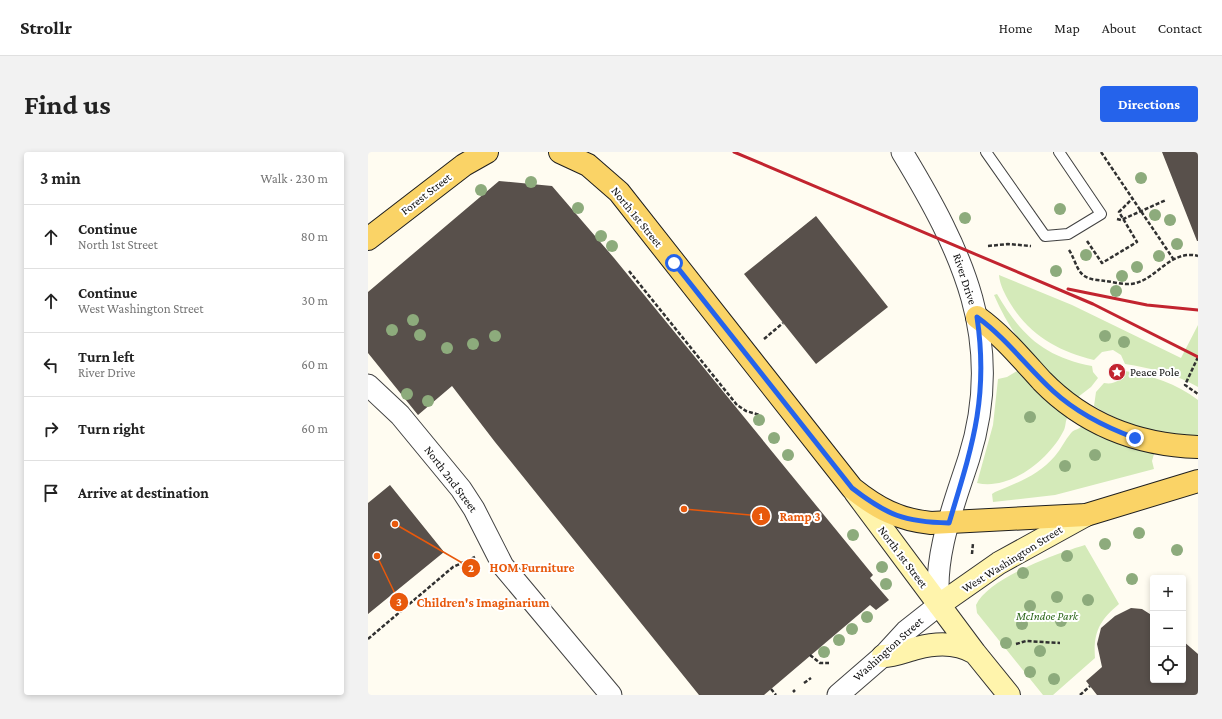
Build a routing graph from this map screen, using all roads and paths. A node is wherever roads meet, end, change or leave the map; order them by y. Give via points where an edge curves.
1 (487, 152) edge
2 (560, 152) edge
3 (986, 152) edge
4 (1059, 152) edge
5 (1101, 152) edge
6 (906, 154) edge
7 (1166, 200) dead end
8 (1140, 212) junction
9 (1121, 220) dead end
10 (368, 239) edge
11 (1065, 246) dead end
12 (1198, 256) edge
13 (1174, 260) junction
14 (629, 271) dead end
15 (977, 317) junction
16 (783, 323) dead end
17 (762, 341) dead end
18 (1198, 357) edge
19 (368, 385) edge
20 (1198, 394) edge
21 (760, 415) dead end
22 (1198, 446) edge
23 (1198, 481) edge
24 (852, 488) junction
25 (1086, 515) junction
26 (949, 523) junction
27 (492, 545) junction
28 (972, 547) dead end
29 (966, 551) dead end
30 (940, 605) junction
31 (368, 639) edge
32 (1060, 643) dead end
33 (1016, 644) dead end
34 (975, 653) junction
35 (810, 655) dead end
36 (883, 656) junction
37 (829, 663) dead end
38 (811, 678) dead end
39 (804, 683) dead end
40 (1090, 686) dead end
41 (771, 689) dead end
42 (611, 695) edge
43 (776, 695) edge
44 (838, 695) edge
45 (1010, 695) edge
46 (1080, 695) edge

1 - 10 main road, Forest Street via 464,165
2 - 24 main road, North 1st Street via 588,165 619,192
3 - 4 lane via 1044,236 1068,234 1101,214
5 - 8 path
6 - 15 street, River Drive via 954,246 968,281
7 - 8 path
8 - 9 path
8 - 13 path
11 - 13 path via 1084,276 1117,283 1139,282
12 - 13 path via 1186,255
14 - 21 path via 737,405
15 - 22 main road via 1001,336 1054,392 1090,418 1140,439 1172,445
15 - 26 street, River Drive via 982,370 980,410
16 - 17 path
18 - 20 path via 1185,385
19 - 27 street, North 2nd Street via 400,415 461,489
23 - 25 main road, West Washington Street
24 - 26 main road, West Washington Street via 873,504 894,515 920,522
24 - 30 main road, North 1st Street
25 - 26 main road, West Washington Street
25 - 30 main road, West Washington Street via 999,563
26 - 30 street, River Drive via 938,573
27 - 31 path via 481,554 453,567
27 - 42 street, North 2nd Street via 510,574
28 - 29 path
30 - 34 main road, North 1st Street
30 - 36 street, Washington Street via 906,630
32 - 33 path via 1026,640
34 - 36 main road via 963,647 938,644
34 - 45 main road, North 1st Street
35 - 37 path via 817,662
36 - 44 street, Washington Street
38 - 39 path
40 - 46 path
41 - 43 path

